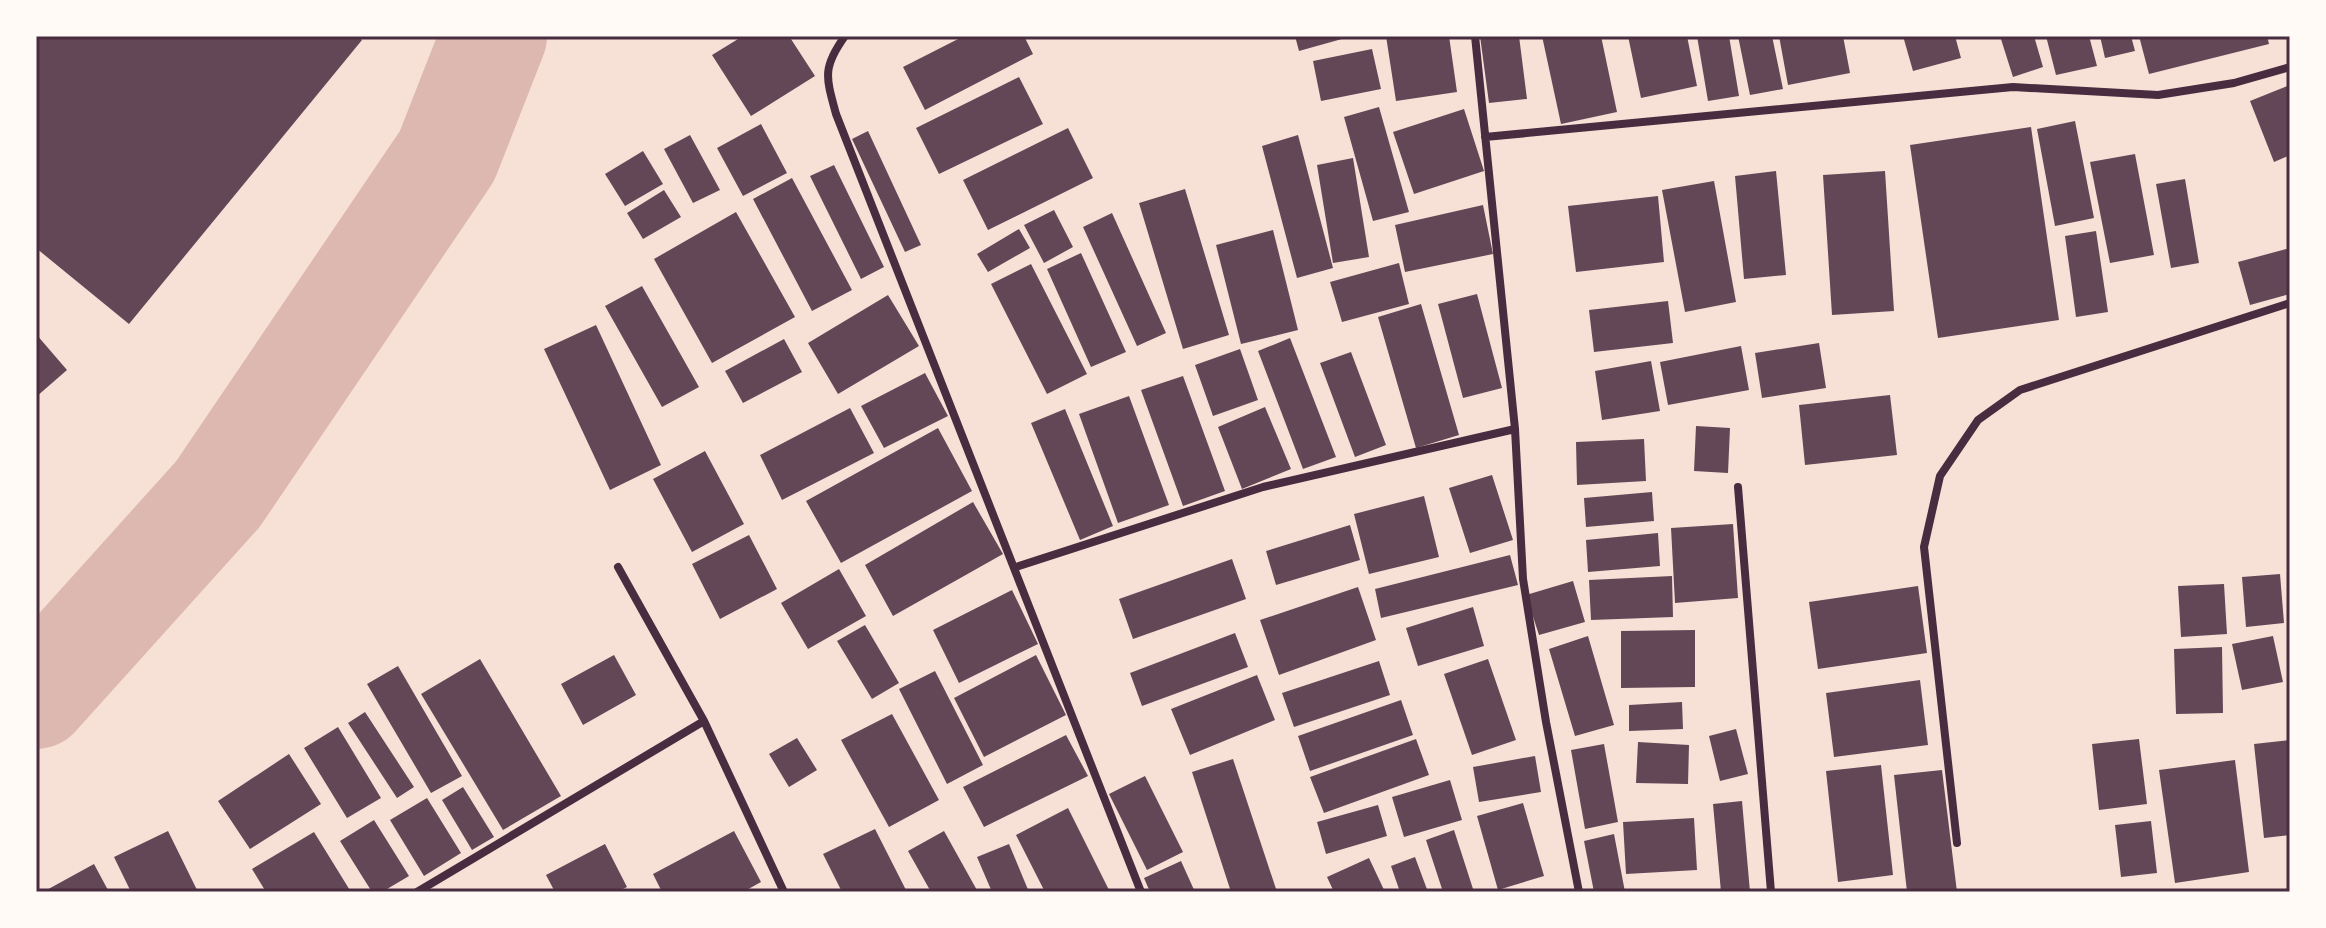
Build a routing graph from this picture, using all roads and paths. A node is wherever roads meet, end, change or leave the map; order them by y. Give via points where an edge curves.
1 (845, 36) edge
2 (1475, 36) edge
3 (2290, 67) edge
4 (1485, 137) junction
5 (2290, 303) edge
6 (1515, 429) junction
7 (1738, 487) dead end
8 (618, 567) dead end
9 (1016, 567) junction
10 (704, 721) junction
11 (1957, 843) dead end
12 (417, 892) edge
13 (784, 892) edge
14 (1141, 892) edge
15 (1579, 892) edge
16 (1771, 892) edge

1 - 9 street via 827,67 836,114
2 - 4 street
3 - 4 street via 2234,83 2158,95 2013,87
4 - 6 street
5 - 11 street via 2020,390 1978,420 1940,476 1924,547
6 - 9 street via 1263,487
6 - 15 street via 1523,579
7 - 16 street
8 - 10 street
9 - 14 street
10 - 12 street
10 - 13 street

